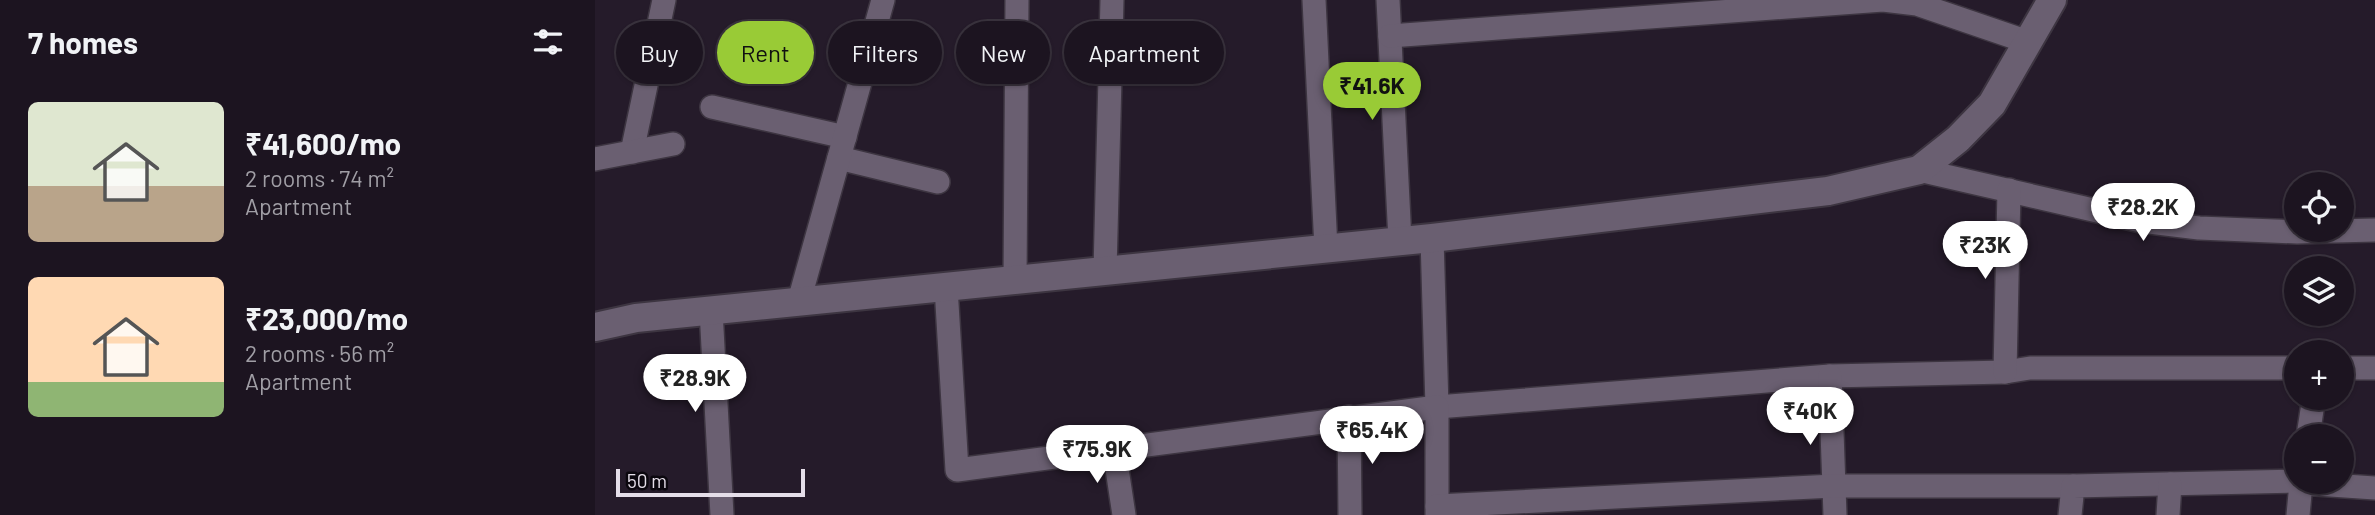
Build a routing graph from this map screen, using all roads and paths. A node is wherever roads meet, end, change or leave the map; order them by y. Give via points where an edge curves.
1 (664, 0) edge
2 (883, 0) edge
3 (1017, 0) edge
4 (1112, 0) edge
5 (1314, 0) edge
6 (1388, 0) edge
7 (2052, 0) edge
8 (1389, 36) junction
9 (2028, 42) junction
10 (712, 107) dead end
11 (673, 145) dead end
12 (842, 148) junction
13 (632, 152) junction
14 (595, 159) edge
15 (1919, 170) junction
16 (939, 182) dead end
17 (2009, 190) junction
18 (2375, 230) edge
19 (1432, 238) junction
20 (1400, 241) junction
21 (1326, 249) junction
22 (1105, 271) junction
23 (1015, 280) junction
24 (946, 287) junction
25 (799, 302) junction
26 (711, 310) junction
27 (595, 327) edge
28 (2284, 368) edge
29 (2354, 368) edge
30 (2375, 368) edge
31 (2005, 372) junction
32 (1830, 376) junction
33 (1437, 407) junction
34 (1349, 416) junction
35 (1114, 449) junction
36 (2284, 482) edge
37 (2170, 484) junction
38 (1833, 486) junction
39 (2073, 486) junction
40 (2354, 486) edge
41 (2375, 488) edge
42 (2300, 494) edge
43 (1437, 511) edge
44 (722, 515) edge
45 (1123, 515) edge
46 (1350, 515) edge
47 (1835, 515) edge
48 (2070, 515) edge
49 (2168, 515) edge
50 (2298, 515) edge

1 - 13 street
2 - 12 street
3 - 23 street
4 - 22 street
5 - 21 street
6 - 8 street
7 - 9 street
8 - 9 street via 1883,1 1917,4
8 - 20 street
9 - 15 street via 1992,104
10 - 12 street
11 - 13 street
12 - 16 street
12 - 25 street
13 - 14 street
15 - 17 street
15 - 19 street via 1828,191
17 - 18 street via 2141,221 2199,228
17 - 31 street
19 - 20 street
19 - 33 street
20 - 21 street
21 - 22 street
22 - 23 street
23 - 24 street
24 - 25 street
24 - 35 street via 957,470
25 - 26 street
26 - 27 street
26 - 44 street
28 - 31 street via 2030,368
29 - 30 street
31 - 32 street
32 - 33 street
32 - 38 street
33 - 34 street
33 - 43 street
34 - 35 street
34 - 46 street
35 - 45 street
36 - 37 street
37 - 39 street
37 - 49 street
38 - 39 street
38 - 43 street
38 - 47 street
39 - 48 street
40 - 41 street
42 - 50 street

